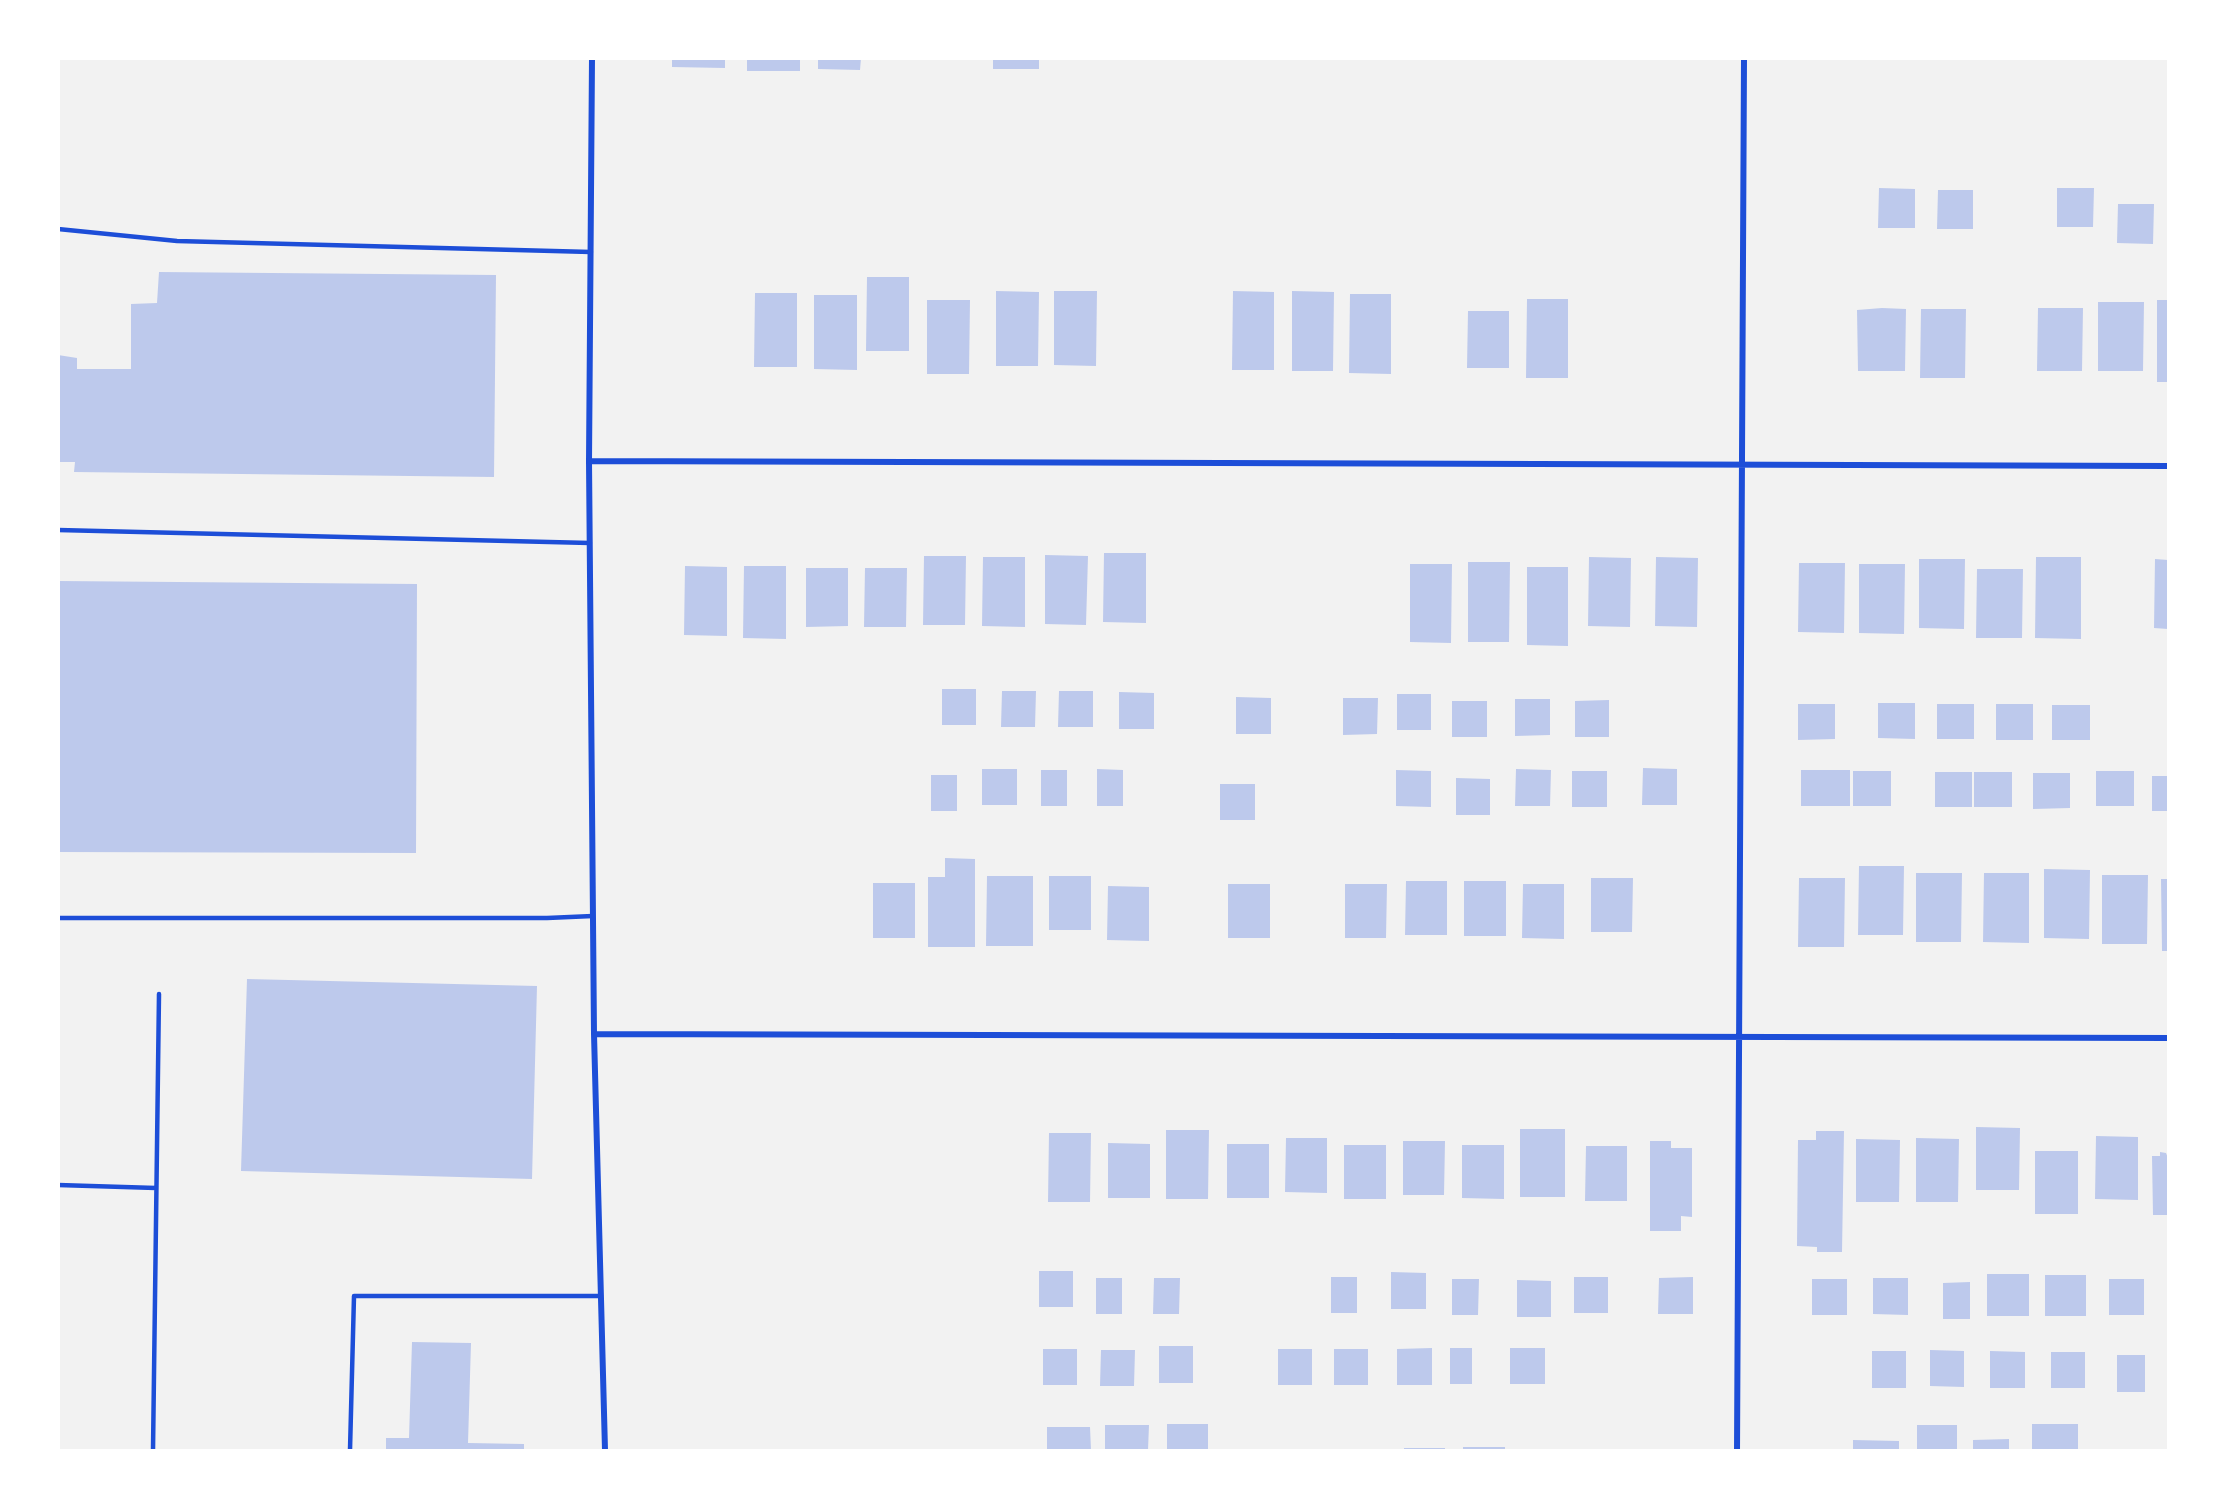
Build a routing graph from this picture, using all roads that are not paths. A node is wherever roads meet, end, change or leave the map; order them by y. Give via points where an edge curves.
1 (592, 58) edge
2 (1744, 58) edge
3 (58, 229) edge
4 (591, 252) junction
5 (589, 461) junction
6 (1741, 465) junction
7 (2169, 466) edge
8 (58, 530) edge
9 (590, 543) junction
10 (593, 916) junction
11 (58, 918) edge
12 (159, 994) dead end
13 (594, 1034) junction
14 (1738, 1036) junction
15 (2169, 1038) edge
16 (58, 1185) edge
17 (156, 1188) junction
18 (601, 1296) junction
19 (153, 1450) edge
20 (350, 1450) edge
21 (605, 1450) edge
22 (1737, 1450) edge

1 - 4 street
2 - 6 street
3 - 4 lane via 177,241
4 - 5 street
5 - 6 street
5 - 9 street
6 - 7 street
6 - 14 street
8 - 9 lane
9 - 10 street
10 - 11 lane
10 - 13 street
12 - 17 lane
13 - 14 street
13 - 18 street
14 - 15 street
14 - 22 street
16 - 17 lane
17 - 19 lane
18 - 20 lane via 354,1296
18 - 21 street

